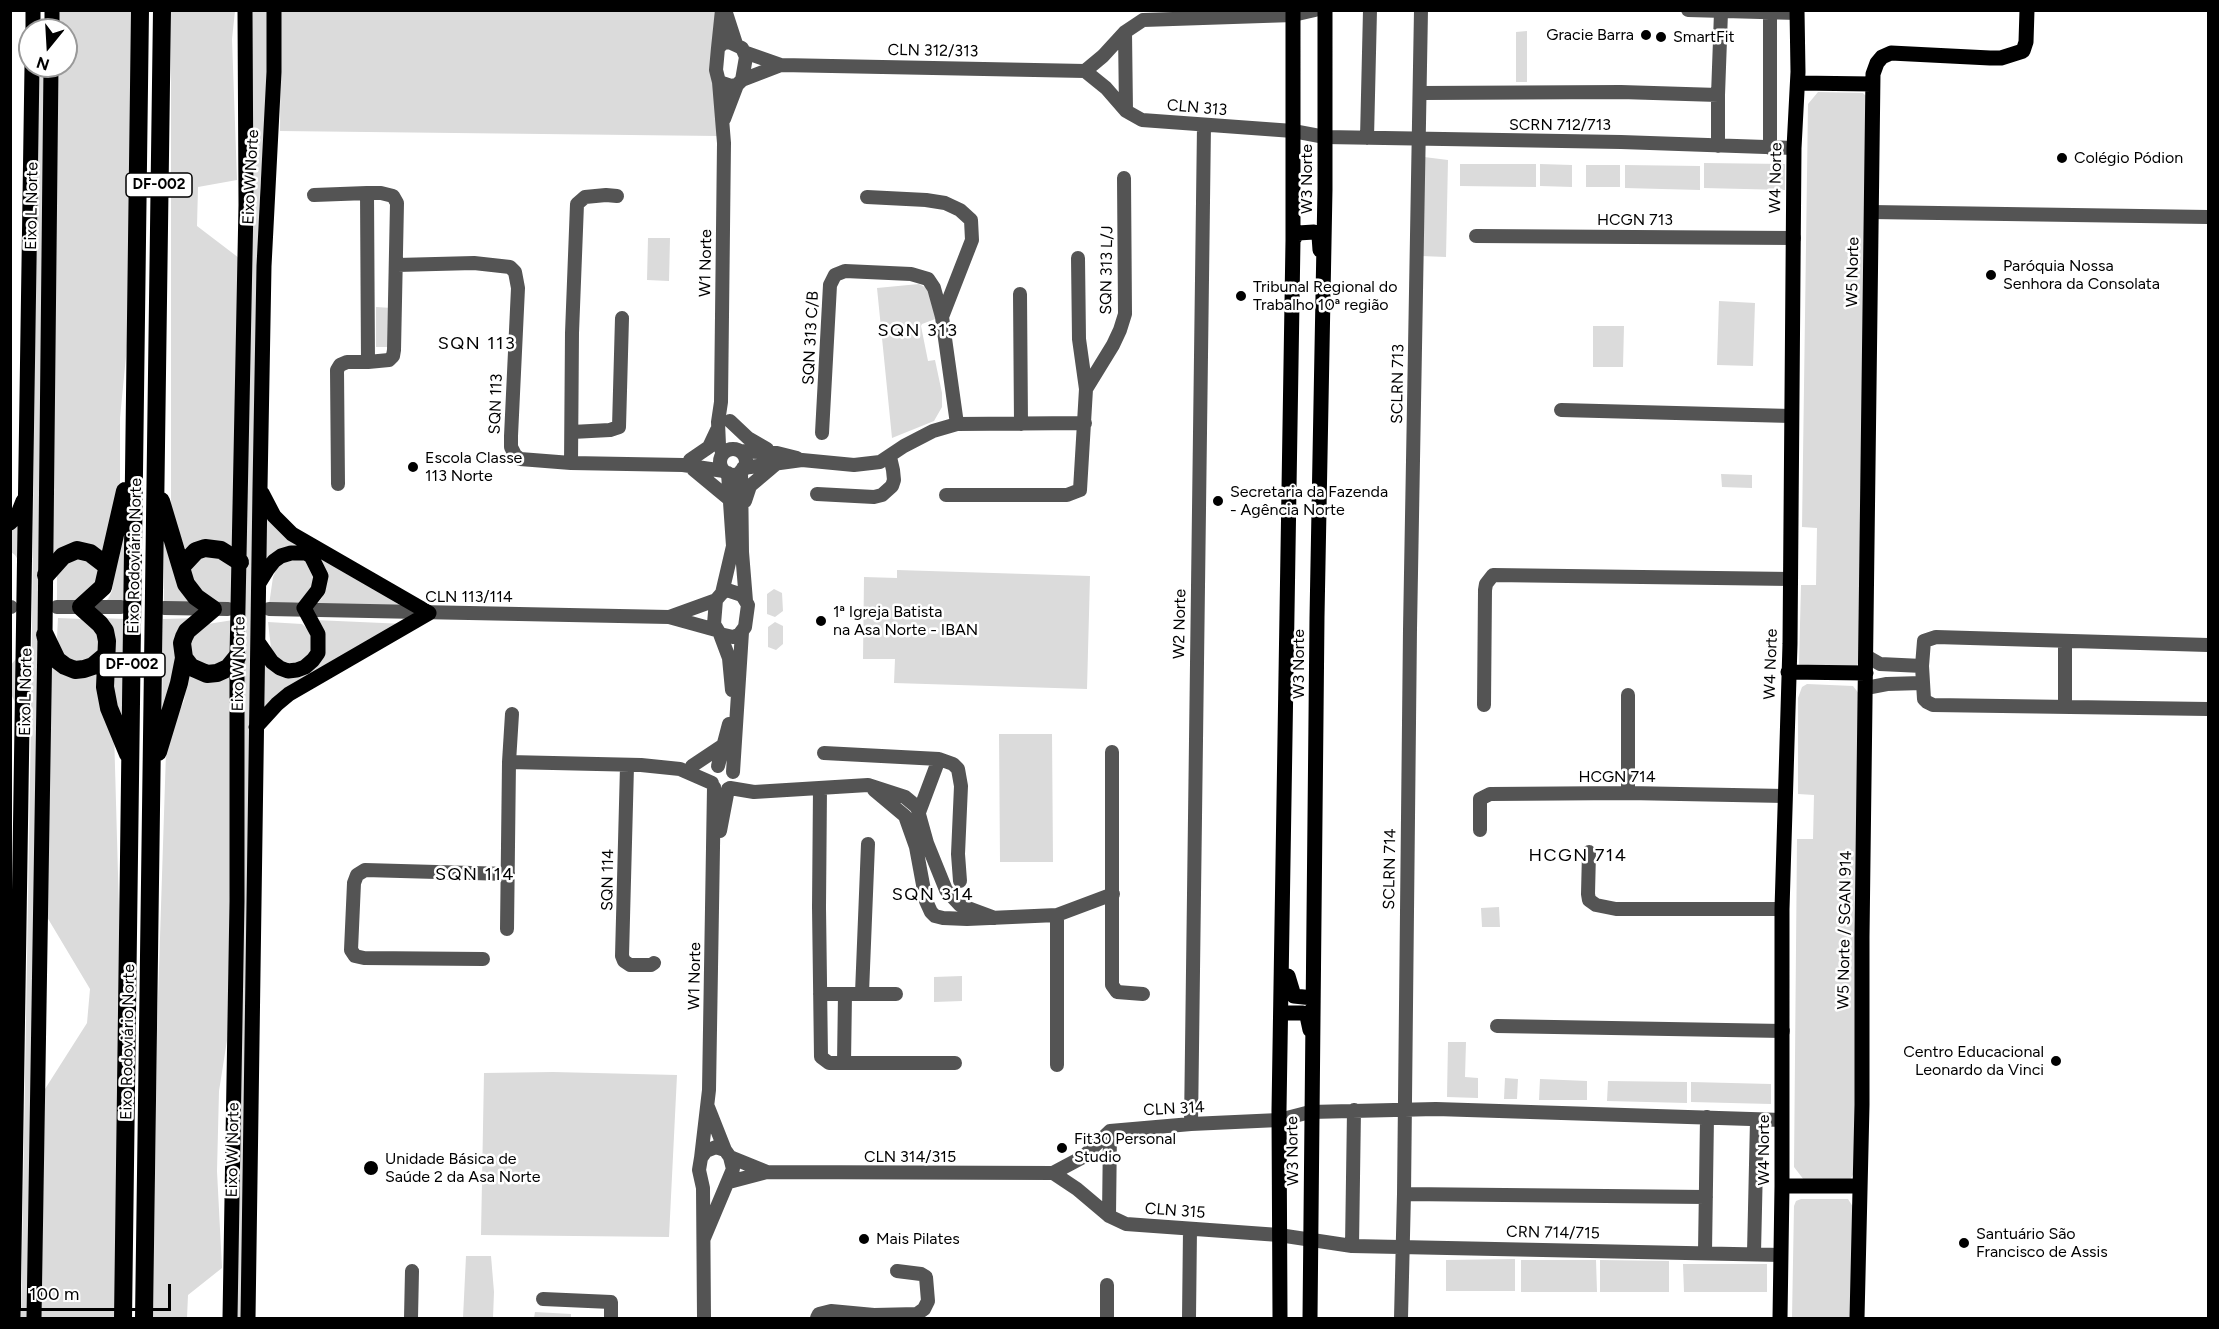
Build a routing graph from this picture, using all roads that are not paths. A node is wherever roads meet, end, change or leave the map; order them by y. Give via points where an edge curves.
1 (140, 10) edge
2 (162, 10) edge
3 (245, 10) edge
4 (274, 10) edge
5 (724, 10) edge
6 (1315, 10) edge
7 (1325, 10) edge
8 (1370, 10) edge
9 (1421, 10) edge
10 (1688, 10) edge
11 (2027, 10) edge
12 (1722, 12) edge
13 (1797, 12) edge
14 (1293, 13) edge
15 (1770, 13) junction
16 (1204, 15) edge
17 (1125, 32) junction
18 (718, 48) junction
19 (740, 48) junction
20 (781, 65) junction
21 (1085, 71) junction
22 (32, 78) edge
23 (51, 78) edge
24 (719, 82) junction
25 (1798, 82) junction
26 (740, 83) junction
27 (1872, 84) junction
28 (1421, 93) junction
29 (1718, 95) junction
30 (1126, 111) junction
31 (722, 124) junction
32 (1204, 125) junction
33 (1293, 131) junction
34 (1325, 137) junction
35 (1367, 138) junction
36 (1419, 140) junction
37 (1718, 146) junction
38 (1770, 148) junction
39 (1794, 148) junction
40 (1124, 178) dead end
41 (368, 193) junction
42 (314, 195) dead end
43 (617, 196) dead end
44 (867, 197) dead end
45 (1871, 212) junction
46 (2208, 217) edge
47 (1476, 236) dead end
48 (1794, 238) junction
49 (1293, 240) junction
50 (1078, 258) dead end
51 (397, 265) junction
52 (1323, 280) junction
53 (1020, 294) dead end
54 (942, 317) junction
55 (622, 318) dead end
56 (368, 362) junction
57 (1086, 389) junction
58 (1561, 410) dead end
59 (1791, 416) junction
60 (724, 421) junction
61 (1085, 423) junction
62 (957, 424) junction
63 (1021, 424) junction
64 (572, 432) junction
65 (822, 433) dead end
66 (134, 439) junction
67 (738, 450) junction
68 (722, 455) junction
69 (890, 457) junction
70 (777, 458) junction
71 (571, 463) junction
72 (687, 464) junction
73 (734, 471) junction
74 (155, 480) junction
75 (338, 484) dead end
76 (260, 488) junction
77 (26, 493) junction
78 (817, 494) dead end
79 (946, 495) dead end
80 (728, 498) junction
81 (742, 515) junction
82 (10, 523) edge
83 (10, 558) edge
84 (240, 562) junction
85 (106, 566) junction
86 (182, 566) junction
87 (46, 575) junction
88 (24, 578) junction
89 (1791, 579) junction
90 (259, 584) junction
91 (719, 596) junction
92 (746, 601) junction
93 (57, 607) dead end
94 (81, 607) junction
95 (121, 607) dead end
96 (164, 608) dead end
97 (304, 608) junction
98 (221, 609) junction
99 (269, 609) dead end
100 (429, 613) junction
101 (669, 617) junction
102 (1410, 629) joint
103 (718, 632) junction
104 (742, 632) junction
105 (45, 635) junction
106 (23, 642) junction
107 (258, 642) junction
108 (2066, 642) junction
109 (2208, 645) edge
110 (105, 656) junction
111 (1866, 656) junction
112 (237, 657) junction
113 (184, 658) junction
114 (10, 659) edge
115 (1886, 665) junction
116 (1922, 666) junction
117 (1788, 672) junction
118 (1866, 681) junction
119 (1922, 683) junction
120 (1887, 684) junction
121 (1628, 695) dead end
122 (10, 703) edge
123 (1484, 705) dead end
124 (2065, 707) junction
125 (2208, 710) edge
126 (513, 714) dead end
127 (23, 717) junction
128 (256, 727) junction
129 (725, 744) junction
130 (1112, 752) dead end
131 (824, 753) dead end
132 (939, 759) junction
133 (131, 760) junction
134 (509, 762) junction
135 (627, 766) junction
136 (686, 767) junction
137 (152, 771) junction
138 (723, 779) junction
139 (868, 785) junction
140 (927, 787) junction
141 (820, 788) junction
142 (768, 791) junction
143 (1628, 794) junction
144 (1785, 796) junction
145 (912, 801) junction
146 (901, 811) junction
147 (920, 813) junction
148 (908, 824) junction
149 (721, 826) junction
150 (1480, 830) dead end
151 (868, 844) dead end
152 (922, 845) junction
153 (715, 847) junction
154 (1589, 852) dead end
155 (508, 874) junction
156 (960, 881) dead end
157 (1113, 894) junction
158 (960, 905) junction
159 (1782, 909) junction
160 (1057, 915) junction
161 (995, 918) junction
162 (953, 919) junction
163 (507, 929) dead end
164 (1283, 946) junction
165 (483, 959) dead end
166 (654, 963) dead end
167 (862, 993) junction
168 (820, 994) junction
169 (845, 994) junction
170 (896, 994) dead end
171 (1143, 994) dead end
172 (1313, 998) junction
173 (1282, 1013) junction
174 (1497, 1026) dead end
175 (1783, 1031) junction
176 (1313, 1039) junction
177 (844, 1063) junction
178 (955, 1064) dead end
179 (1057, 1065) dead end
180 (708, 1106) junction
181 (1354, 1110) junction
182 (1404, 1110) junction
183 (1310, 1112) junction
184 (1707, 1117) junction
185 (1279, 1120) junction
186 (1757, 1120) junction
187 (1782, 1120) junction
188 (1191, 1124) junction
189 (1110, 1131) junction
190 (728, 1153) junction
191 (13, 1154) edge
192 (701, 1158) junction
193 (766, 1172) junction
194 (1053, 1173) junction
195 (726, 1186) junction
196 (1782, 1186) junction
197 (1859, 1186) junction
198 (703, 1188) junction
199 (1404, 1194) junction
200 (1706, 1197) junction
201 (1109, 1216) junction
202 (1190, 1229) junction
203 (1279, 1235) junction
204 (704, 1238) junction
205 (1310, 1241) junction
206 (1352, 1246) junction
207 (1401, 1248) junction
208 (1705, 1252) junction
209 (1754, 1254) junction
210 (1781, 1255) junction
211 (412, 1271) dead end
212 (897, 1271) dead end
213 (1107, 1285) dead end
214 (543, 1299) dead end
215 (874, 1317) edge
216 (13, 1318) edge
217 (34, 1318) edge
218 (123, 1318) edge
219 (144, 1318) edge
220 (230, 1318) edge
221 (248, 1318) edge
222 (411, 1318) edge
223 (611, 1318) edge
224 (704, 1318) edge
225 (817, 1318) edge
226 (1107, 1318) edge
227 (1189, 1318) edge
228 (1282, 1318) edge
229 (1310, 1318) edge
230 (1401, 1318) edge
231 (1780, 1318) edge
232 (1857, 1318) edge

1 - 66 highway, Eixo Rodoviário Norte / DF-002
2 - 74 highway, Eixo Rodoviário Norte / DF-002
3 - 84 main road, Eixo W Norte
4 - 76 main road, Eixo W Norte
5 - 18 street
5 - 19 street
6 - 14 street
7 - 34 main road, W3 Norte
8 - 35 street
9 - 28 street, SCLRN 713
10 - 12 street
11 - 27 main road, W5 Norte via 2023,51 2001,58 1891,53 1877,63
12 - 15 street
12 - 29 street
13 - 15 street
13 - 25 main road, W4 Norte
14 - 16 street
14 - 33 main road, W3 Norte
15 - 38 street
16 - 17 street via 1143,21
17 - 21 street
17 - 30 street
18 - 19 street via 723,43
18 - 24 street
19 - 20 street, CLN 312/313
19 - 26 street via 745,66
20 - 21 street, CLN 312/313
20 - 26 street, CLN 312/313
21 - 30 street, CLN 313
22 - 77 main road, Eixo L Norte
23 - 87 main road, Eixo L Norte
24 - 26 street
24 - 31 street, W1 Norte
25 - 27 main road
25 - 39 main road, W4 Norte
26 - 31 street, W1 Norte
27 - 45 main road, W5 Norte
28 - 29 street
28 - 36 street, SCLRN 713
29 - 37 street
30 - 32 street, CLN 313 via 1142,120
31 - 60 street, W1 Norte
32 - 33 street, CLN 313
32 - 188 street, W2 Norte
33 - 34 street, CLN 313
33 - 49 main road, W3 Norte
34 - 35 street, SCRN 712/713
34 - 52 main road, W3 Norte
35 - 36 street, SCRN 712/713
36 - 37 street, SCRN 712/713
36 - 102 street, SCLRN 713
37 - 38 street, SCRN 712/713
38 - 39 street, SCRN 712/713
39 - 48 main road, W4 Norte
40 - 57 street, SQN 313 L/J via 1125,314 1113,345
41 - 42 street
41 - 51 street via 388,194 398,203
41 - 56 street
43 - 64 street via 585,197 577,204
44 - 54 street via 945,203 970,220 972,240
45 - 46 street
45 - 111 main road, W5 Norte
47 - 48 street, HCGN 713
48 - 59 main road, W4 Norte
49 - 52 main road via 1298,233 1305,232 1314,232 1319,237
49 - 164 main road, W3 Norte
50 - 57 street via 1079,339
51 - 56 street via 393,356
51 - 71 street, SQN 113 via 474,263 513,269 518,288 511,447 520,459
52 - 172 main road, W3 Norte
53 - 63 street
54 - 62 street
54 - 65 street, SQN 313 C/B via 934,288 921,275 876,271 845,271 835,275 830,285
55 - 64 street via 619,427
56 - 75 street via 347,362 337,370
57 - 61 street
58 - 59 street
59 - 89 main road, W4 Norte
60 - 67 street, W1 Norte via 738,443
60 - 68 street, W1 Norte via 719,445
60 - 70 street
60 - 72 street via 709,447
61 - 63 street
61 - 79 street via 1080,490
62 - 63 street
62 - 69 street via 933,431
64 - 71 street
66 - 85 highway via 123,506
66 - 133 highway, Eixo Rodoviário Norte / DF-002
67 - 68 street via 727,450
67 - 70 street
67 - 73 street via 745,461
68 - 72 street, SQN 113
68 - 73 street via 720,464
69 - 70 street via 854,465
69 - 78 street via 894,480 882,495
70 - 73 street
70 - 81 street via 750,486
71 - 72 street, SQN 113
72 - 73 street, SQN 113
72 - 80 street
73 - 80 street
73 - 81 street
74 - 86 highway
74 - 137 highway, Eixo Rodoviário Norte / DF-002
76 - 90 main road, Eixo W Norte
76 - 100 main road via 274,516 292,534
77 - 82 main road
77 - 88 main road, Eixo L Norte
80 - 91 street via 733,546
81 - 92 street
83 - 88 main road
84 - 86 highway via 221,550 205,548 196,551
84 - 112 main road, Eixo W Norte
85 - 87 highway via 90,553 77,550 63,556
85 - 94 highway via 103,587
86 - 98 highway via 191,591
87 - 105 main road, Eixo L Norte
88 - 106 main road, Eixo L Norte
89 - 117 main road, W4 Norte
89 - 123 street via 1493,575 1485,591
90 - 97 main road via 281,556 306,553 317,564 321,576 318,590
90 - 107 main road, Eixo W Norte
91 - 92 street via 727,590 734,591
91 - 101 street, CLN 113/114
91 - 103 street via 714,614
92 - 104 street via 747,620
93 - 94 street
94 - 95 street
94 - 110 highway via 105,631
96 - 98 street
97 - 99 street, CLN 113/114
97 - 100 street, CLN 113/114
97 - 107 main road via 315,626 319,643 318,653 305,667 288,671 280,668
98 - 113 highway via 187,631 182,644
100 - 101 street, CLN 113/114
100 - 128 main road via 289,694
101 - 103 street, CLN 113/114
102 - 182 street, SCLRN 714
103 - 104 street via 733,637
103 - 129 street, W1 Norte via 729,658 732,686 733,703
104 - 138 street, W1 Norte
105 - 110 highway via 57,660 75,670 93,666
105 - 217 main road, Eixo L Norte
106 - 114 main road
106 - 127 main road, Eixo L Norte
107 - 128 main road, Eixo W Norte
108 - 109 street
108 - 116 street via 1931,638 1924,641
108 - 124 street
110 - 133 highway via 109,708
111 - 115 street
111 - 118 main road, W5 Norte
112 - 113 highway via 228,668 207,674 191,667
112 - 220 main road, Eixo W Norte
113 - 137 highway
115 - 116 street
115 - 120 street
116 - 119 street
117 - 118 main road
117 - 144 main road, W4 Norte
118 - 120 street
118 - 197 main road, W5 Norte / SGAN 914
119 - 120 street
119 - 124 street via 1924,699 1933,705
121 - 143 street
122 - 127 main road
124 - 125 street
126 - 134 street
127 - 191 main road, Eixo L Norte
128 - 221 main road, Eixo W Norte
129 - 136 street
129 - 138 street, W1 Norte
130 - 157 street
131 - 132 street
132 - 140 street
132 - 156 street via 953,764 960,776
133 - 218 highway, Eixo Rodoviário Norte / DF-002
134 - 135 street
134 - 155 street
135 - 136 street
135 - 166 street, SQN 114 via 622,956 630,965
136 - 138 street
137 - 219 highway, Eixo Rodoviário Norte / DF-002
138 - 142 street via 744,792
138 - 149 street, W1 Norte
138 - 153 street, W1 Norte
139 - 141 street
139 - 145 street
139 - 146 street
140 - 145 street
140 - 147 street
141 - 142 street
141 - 168 street
142 - 149 street via 735,805
143 - 144 street, HCGN 714
143 - 150 street, HCGN 714 via 1490,794 1480,800
144 - 159 main road, W4 Norte
145 - 146 street
145 - 147 street
146 - 148 street
147 - 148 street
147 - 152 street
148 - 152 street
149 - 153 street, W1 Norte
151 - 167 street
152 - 158 street via 942,883
152 - 162 street via 928,906 935,915
153 - 180 street, W1 Norte
154 - 159 street via 1588,894 1596,905 1616,909
155 - 163 street
155 - 165 street via 365,870 354,883 351,950 355,956
157 - 160 street
157 - 171 street via 1112,986 1117,992
158 - 161 street
158 - 162 street
159 - 175 main road, W4 Norte
160 - 161 street
160 - 179 street
161 - 162 street
164 - 172 main road via 1294,996
164 - 173 main road, W3 Norte
167 - 169 street
167 - 170 street
168 - 169 street
168 - 177 street via 821,1057 829,1063
169 - 177 street
172 - 176 main road, W3 Norte
173 - 176 main road via 1307,1016
173 - 185 main road, W3 Norte
174 - 175 street
175 - 187 main road, W4 Norte
176 - 183 main road, W3 Norte
177 - 178 street
180 - 190 street, W1 Norte
180 - 192 street, W1 Norte
181 - 182 street
181 - 183 street
181 - 206 street
182 - 184 street
182 - 199 street
183 - 185 street, CLN 314
183 - 205 main road, W3 Norte
184 - 186 street
184 - 200 street
185 - 188 street, CLN 314
185 - 203 main road, W3 Norte
186 - 187 street
186 - 209 street
187 - 196 main road, W4 Norte
188 - 189 street, CLN 314
189 - 194 street via 1075,1163
189 - 201 street
190 - 192 street via 711,1147
190 - 193 street, CLN 314/315
190 - 195 street via 733,1170
191 - 216 main road, Eixo L Norte
192 - 198 street
193 - 194 street, CLN 314/315
193 - 195 street, CLN 314/315
194 - 201 street, CLN 315
195 - 198 street via 710,1192
195 - 204 street
196 - 197 main road
196 - 210 main road, W4 Norte
197 - 232 main road, W5 Norte / SGAN 914
198 - 204 street
199 - 200 street
199 - 207 street
200 - 208 street
201 - 202 street, CLN 315 via 1126,1224
202 - 203 street, CLN 315
202 - 227 street
203 - 205 street, CLN 315
203 - 228 main road, W3 Norte
204 - 224 street
205 - 206 street, CRN 714/715
205 - 229 main road, W3 Norte
206 - 207 street, CRN 714/715
207 - 208 street, CRN 714/715
207 - 230 street
208 - 209 street, CRN 714/715
209 - 210 street, CRN 714/715
210 - 231 main road, W4 Norte
211 - 222 street
212 - 215 street via 926,1277 928,1301 924,1310
213 - 226 street
214 - 223 street via 611,1302
215 - 225 street via 831,1311

